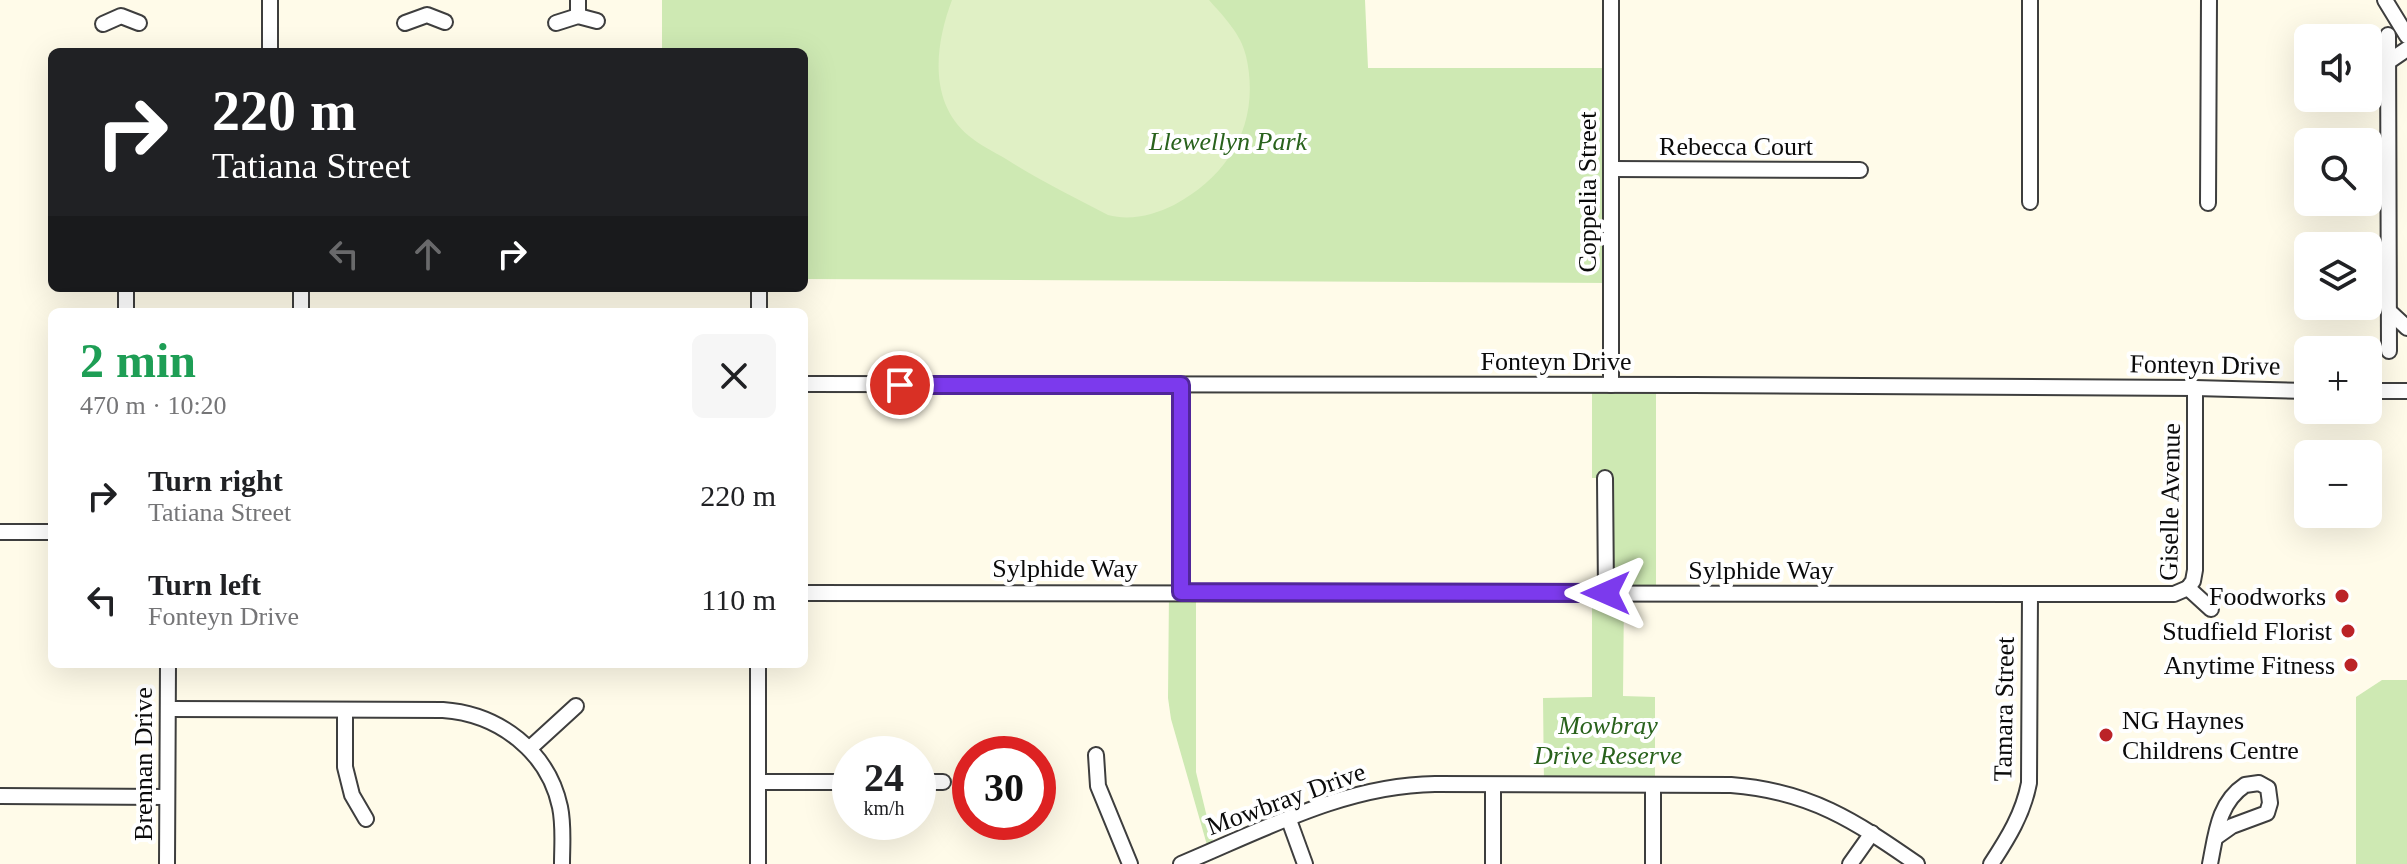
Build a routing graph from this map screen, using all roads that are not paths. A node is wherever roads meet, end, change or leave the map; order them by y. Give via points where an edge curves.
1 (121, 0) edge
2 (270, 0) edge
3 (578, 0) edge
4 (1611, 0) edge
5 (2030, 0) edge
6 (2209, 0) edge
7 (2385, 0) edge
8 (427, 8) edge
9 (121, 16) junction
10 (578, 16) junction
11 (597, 21) dead end
12 (445, 22) dead end
13 (139, 23) dead end
14 (405, 23) dead end
15 (556, 23) dead end
16 (103, 24) dead end
17 (2388, 35) dead end
18 (2407, 36) edge
19 (270, 48) edge
20 (2407, 49) edge
21 (2388, 62) junction
22 (1611, 169) junction
23 (1860, 170) dead end
24 (2030, 202) dead end
25 (2208, 203) dead end
26 (2389, 311) junction
27 (2407, 328) edge
28 (2389, 351) dead end
29 (808, 384) edge
30 (1181, 385) junction
31 (1611, 385) junction
32 (2195, 388) junction
33 (2294, 391) edge
34 (2382, 391) edge
35 (2407, 391) edge
36 (1605, 478) dead end
37 (0, 532) edge
38 (48, 532) edge
39 (2188, 588) junction
40 (1181, 592) junction
41 (808, 593) edge
42 (1606, 593) junction
43 (2030, 594) junction
44 (2211, 609) dead end
45 (168, 668) edge
46 (758, 668) edge
47 (576, 706) dead end
48 (168, 709) junction
49 (345, 710) junction
50 (529, 749) junction
51 (1096, 755) dead end
52 (758, 782) junction
53 (832, 782) edge
54 (936, 782) edge
55 (943, 782) dead end
56 (1493, 785) junction
57 (1653, 785) junction
58 (0, 796) edge
59 (167, 797) junction
60 (366, 819) dead end
61 (1289, 820) junction
62 (1872, 833) junction
63 (2215, 838) dead end
64 (167, 864) edge
65 (562, 864) edge
66 (758, 864) edge
67 (1130, 864) edge
68 (1181, 864) edge
69 (1305, 864) edge
70 (1493, 864) edge
71 (1653, 864) edge
72 (1850, 864) edge
73 (1917, 864) edge
74 (1991, 864) edge
75 (2210, 864) edge

1 - 9 street
2 - 19 street
3 - 10 street
4 - 22 street, Coppelia Street
5 - 24 street
6 - 25 street
7 - 18 street
8 - 12 street
8 - 14 street
9 - 13 street
9 - 16 street
10 - 11 street
10 - 15 street
17 - 21 street
20 - 21 street
21 - 26 street
22 - 23 street, Rebecca Court
22 - 31 street, Coppelia Street
26 - 27 street
26 - 28 street
29 - 30 street, Fonteyn Drive
30 - 31 street, Fonteyn Drive
30 - 40 street
31 - 32 street, Fonteyn Drive
32 - 33 street, Fonteyn Drive
32 - 39 street, Giselle Avenue via 2195,570
34 - 35 street
36 - 42 street
37 - 38 street
39 - 43 street, Sylphide Way via 2174,594
39 - 44 street, Giselle Avenue
40 - 41 street, Sylphide Way
40 - 42 street, Sylphide Way
42 - 43 street, Sylphide Way
43 - 74 street, Tamara Street via 2029,783 2015,826
45 - 48 street, Brennan Drive
46 - 52 street
47 - 50 street
48 - 49 street
48 - 59 street, Brennan Drive
49 - 50 street via 465,712 498,725
49 - 60 street via 345,767
50 - 65 street via 560,805
51 - 67 street via 1098,786
52 - 53 street
52 - 66 street
54 - 55 street
56 - 57 street, Mowbray Drive
56 - 61 street, Mowbray Drive via 1387,787
56 - 70 street
57 - 62 street, Mowbray Drive via 1767,789 1830,809
57 - 71 street
58 - 59 street
59 - 64 street, Brennan Drive
61 - 68 street, Mowbray Drive
61 - 69 street
62 - 72 street
62 - 73 street, Mowbray Drive
63 - 75 street

